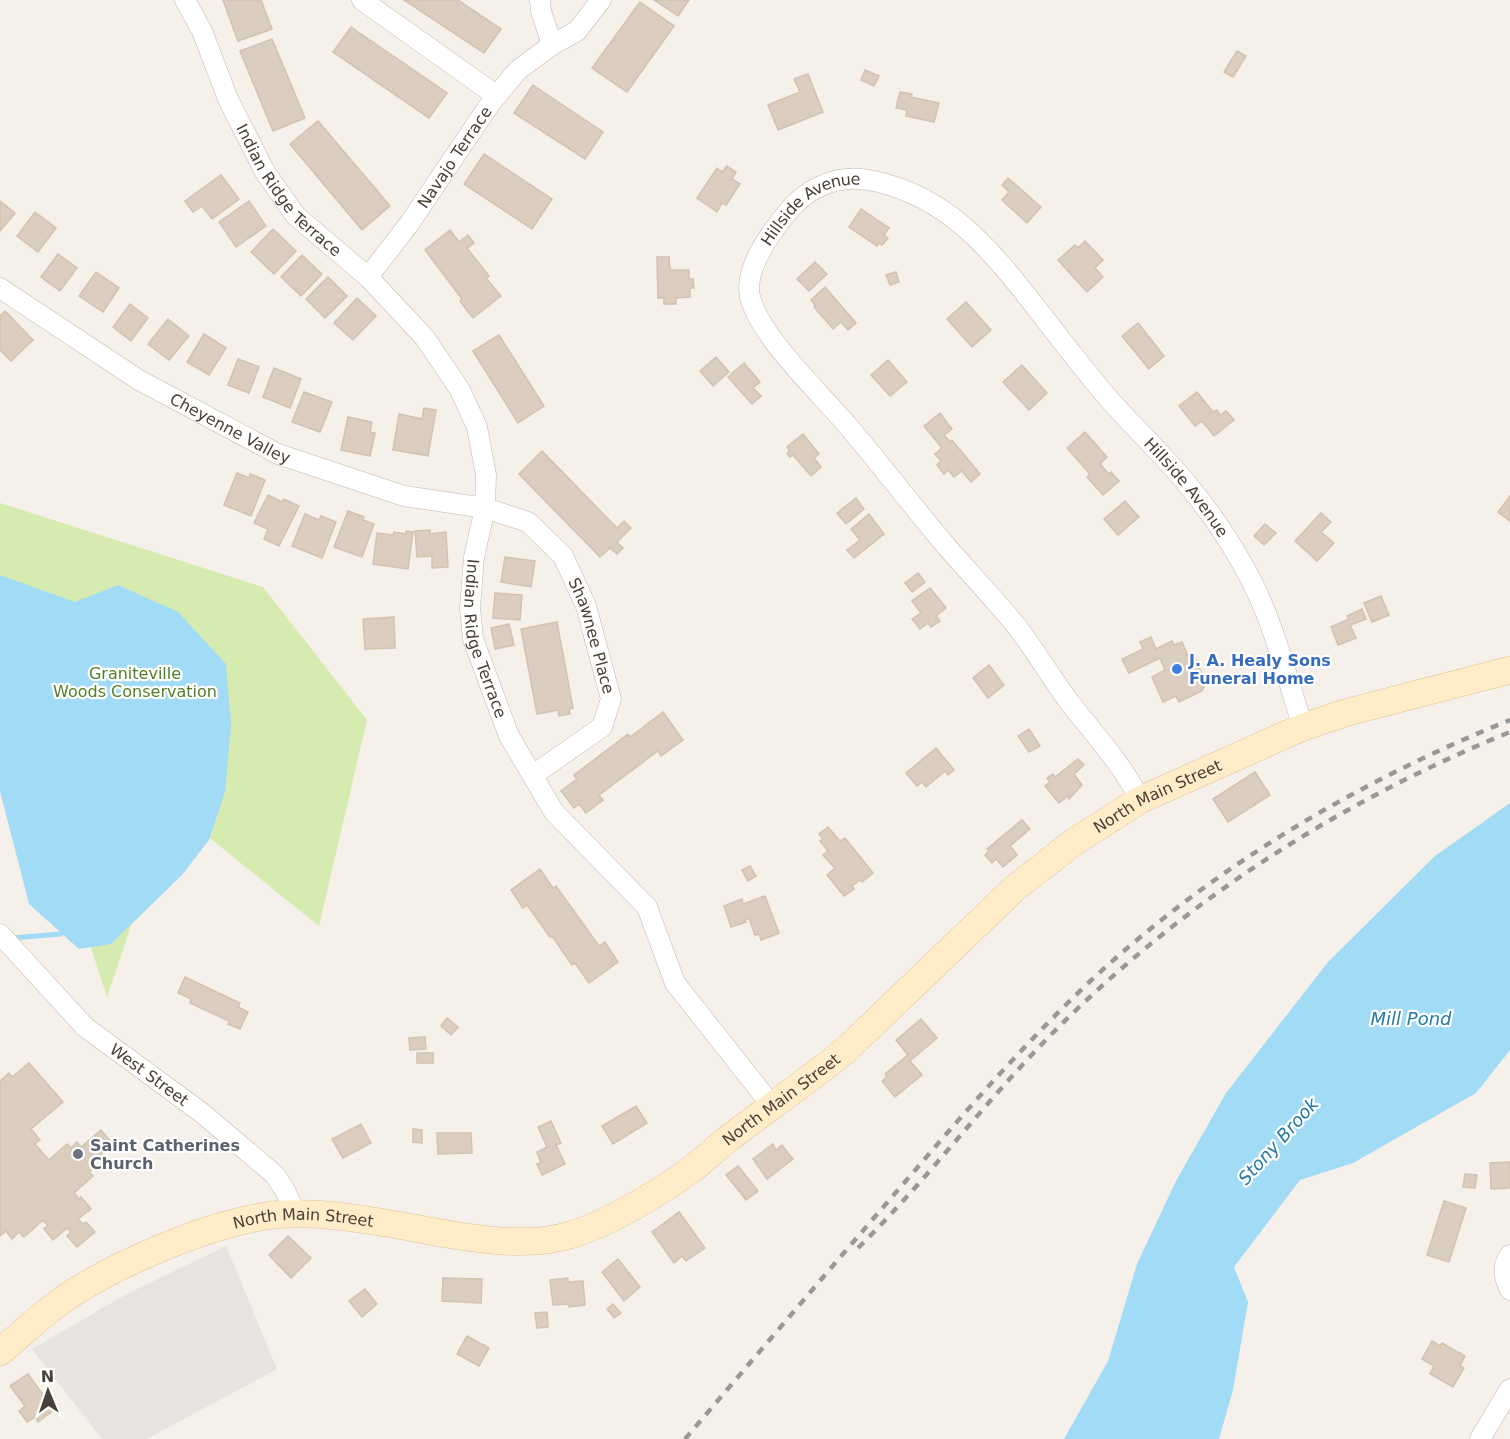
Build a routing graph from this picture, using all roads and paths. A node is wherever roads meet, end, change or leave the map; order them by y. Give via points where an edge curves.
1 (185, 0) edge
2 (362, 0) edge
3 (540, 0) edge
4 (601, 0) edge
5 (552, 45) junction
6 (497, 96) junction
7 (368, 277) junction
8 (0, 288) edge
9 (485, 508) junction
10 (1510, 670) edge
11 (1303, 727) junction
12 (533, 775) junction
13 (1140, 800) junction
14 (0, 934) edge
15 (773, 1107) junction
16 (294, 1214) junction
17 (1510, 1255) edge
18 (1510, 1290) edge
19 (0, 1352) edge
20 (1510, 1389) edge
21 (1480, 1439) edge

1 - 7 street, Indian Ridge Terrace via 265,172 296,216
2 - 6 street
3 - 5 street
4 - 5 street, Navajo Terrace via 577,31
5 - 6 street, Navajo Terrace via 518,70
6 - 7 street, Navajo Terrace
7 - 9 street, Indian Ridge Terrace via 424,338 460,390 477,427 486,475
8 - 9 street, Cheyenne Valley via 139,380 278,454 404,496
9 - 12 street, Indian Ridge Terrace via 474,557 470,608 473,639 509,736
9 - 12 street, Shawnee Place via 528,522 563,556 586,606 611,699 602,727
10 - 11 main road, North Main Street
11 - 13 main road, North Main Street
11 - 13 street, Hillside Avenue via 1264,611 1243,565 1183,479 1112,403 1009,273 974,235 918,194 862,178 820,184 789,209 760,251 749,284 758,316 781,350 1016,625
12 - 15 street, Indian Ridge Terrace via 554,812 647,907 675,983
13 - 15 main road, North Main Street via 1015,888 848,1048
14 - 16 street, West Street via 85,1027 202,1113 275,1175
15 - 16 main road, North Main Street via 691,1170 617,1216 568,1236 524,1242 354,1218
16 - 19 main road, North Main Street via 265,1216 221,1228 116,1269 54,1306
17 - 18 street via 1504,1265
20 - 21 street

